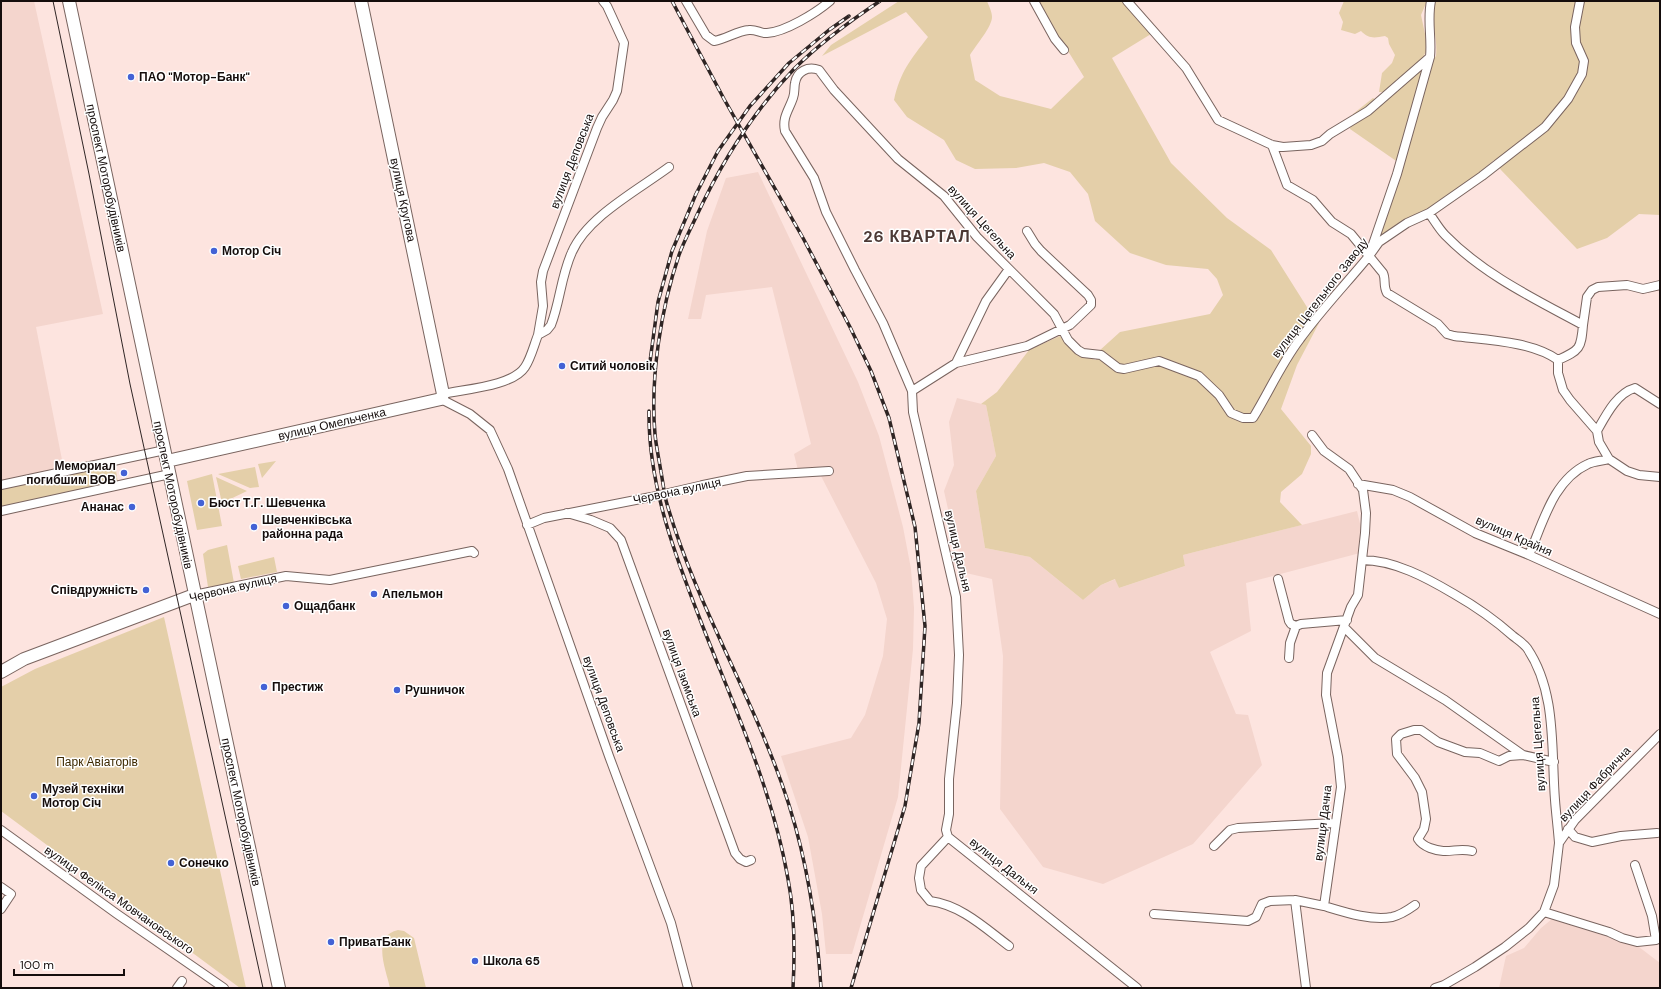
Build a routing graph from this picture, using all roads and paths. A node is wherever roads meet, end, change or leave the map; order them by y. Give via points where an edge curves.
1 (69, 1) edge
2 (361, 1) edge
3 (603, 1) edge
4 (686, 1) edge
5 (830, 1) edge
6 (1034, 1) edge
7 (1127, 1) edge
8 (1431, 1) edge
9 (1580, 1) edge
10 (1064, 50) dead end
11 (1430, 58) junction
12 (808, 68) joint
13 (1272, 145) junction
14 (669, 167) dead end
15 (1429, 213) junction
16 (1027, 232) dead end
17 (1369, 256) junction
18 (1009, 269) junction
19 (1660, 285) edge
20 (1583, 325) junction
21 (1062, 330) junction
22 (538, 335) junction
23 (1102, 355) joint
24 (1558, 360) junction
25 (956, 364) junction
26 (912, 391) junction
27 (442, 396) junction
28 (1660, 404) edge
29 (1597, 431) junction
30 (1312, 435) dead end
31 (166, 456) junction
32 (1609, 459) junction
33 (829, 471) dead end
34 (170, 474) junction
35 (1660, 477) edge
36 (1358, 484) junction
37 (1, 485) edge
38 (1, 510) edge
39 (567, 513) junction
40 (527, 525) junction
41 (474, 553) dead end
42 (1529, 555) junction
43 (1362, 560) junction
44 (1278, 579) dead end
45 (194, 596) junction
46 (1660, 614) edge
47 (1345, 624) junction
48 (1296, 626) junction
49 (1289, 658) dead end
50 (1, 672) edge
51 (1660, 734) edge
52 (1523, 755) junction
53 (1554, 762) junction
54 (1335, 823) junction
55 (1568, 829) junction
56 (1, 830) edge
57 (1657, 833) dead end
58 (948, 837) junction
59 (1559, 842) junction
60 (1214, 846) dead end
61 (1472, 851) dead end
62 (752, 860) dead end
63 (1635, 865) dead end
64 (1, 887) edge
65 (1295, 900) junction
66 (1324, 906) junction
67 (1415, 906) dead end
68 (1, 909) edge
69 (1544, 912) junction
70 (1154, 914) dead end
71 (1009, 946) dead end
72 (182, 981) dead end
73 (176, 988) edge
74 (224, 988) edge
75 (279, 988) edge
76 (688, 988) edge
77 (1137, 988) edge
78 (1306, 988) edge
79 (1435, 988) edge

1 - 31 street, проспект Моторобудівників
2 - 27 street, вулиця Кругова
3 - 22 street, вулиця Деповська via 624,43 617,91 597,128 543,271 543,306
4 - 5 street via 706,35 714,41 748,30 757,30 764,34 779,30 792,25
6 - 10 street
7 - 13 street via 1186,68 1218,120
8 - 11 street
9 - 15 street, вулиця Цегельного Заводу via 1575,27 1576,43 1584,61 1582,74 1568,99 1545,127
11 - 13 street via 1368,111 1322,141 1311,145
11 - 17 street via 1397,174
12 - 18 street, вулиця Цегельна via 819,70 834,90 898,159 944,196 977,237
12 - 26 street, вулиця Дальня via 803,70 795,81 794,97 784,118 785,131 814,178 826,212 883,323
13 - 17 street via 1287,185 1313,200 1332,222 1351,234
14 - 22 street, вулиця Деповська via 587,228 572,252 564,272 551,325
15 - 17 street, вулиця Цегельного Заводу via 1407,223 1379,242
15 - 20 street via 1444,234 1465,254 1514,288
16 - 21 street via 1038,248 1091,300 1091,305
17 - 23 street, вулиця Цегельного Заводу via 1300,339 1253,418 1243,418 1232,412 1199,376 1159,361 1118,368
17 - 24 street via 1383,273 1388,293 1438,324 1447,334 1509,343 1537,350
18 - 21 street, вулиця Цегельна via 1054,314
18 - 25 street via 986,301
19 - 20 street via 1643,288 1627,285 1598,287 1592,290 1587,297
20 - 24 street via 1582,342 1578,349
21 - 23 street, вулиця Цегельна via 1068,340 1083,353
21 - 25 street via 1027,346
22 - 27 street, вулиця Деповська via 525,367 516,376 502,382
24 - 29 street via 1558,373 1563,390
25 - 26 street
26 - 58 street, вулиця Дальня via 913,412 956,598 959,655 949,779 949,814 946,830
27 - 31 street, вулиця Омельченка
27 - 40 street, вулиця Деповська via 490,430 508,469
28 - 29 street via 1635,388 1628,390 1616,401
29 - 32 street via 1599,442
30 - 36 street via 1324,451 1349,469
31 - 34 street, проспект Моторобудівників
31 - 37 street, вулиця Омельченка
32 - 35 street via 1633,473
32 - 42 street via 1588,464 1564,482 1555,494
33 - 39 street, Червона вулиця, bridge via 747,476
34 - 38 street
34 - 45 street, проспект Моторобудівників
36 - 42 street, вулиця Крайня via 1393,490 1410,497 1475,533
36 - 43 street via 1363,490 1366,513
39 - 40 street, Червона вулиця
39 - 62 street, вулиця Ізюмська via 610,528 622,540 735,853 746,862
40 - 76 street, вулиця Деповська via 671,924
41 - 45 street, Червона вулиця via 472,551 330,580 286,576
42 - 46 street, вулиця Крайня
43 - 47 street, вулиця Дачна via 1358,595
43 - 53 street, вулиця Цегельна via 1404,568 1439,585 1499,623 1526,647 1541,673 1546,690
44 - 48 street via 1287,616 1291,624
45 - 50 street, Червона вулиця via 24,659
45 - 75 street, проспект Моторобудівників
47 - 48 street
47 - 52 street via 1375,658 1445,700
47 - 54 street, вулиця Дачна via 1327,673 1326,695 1341,788
48 - 49 street via 1290,643
51 - 55 street, вулиця Фабрична
52 - 53 street
52 - 61 street via 1509,756 1499,761 1438,742 1421,730 1401,734 1396,739 1397,754 1422,792 1426,819 1418,839 1420,843 1439,852
53 - 59 street, вулиця Цегельна via 1554,800
54 - 60 street via 1238,828 1230,830
54 - 66 street, вулиця Дачна
55 - 57 street via 1575,837 1592,842
55 - 59 street, вулиця Фабрична
56 - 74 street, вулиця Фелікса Мовчановського via 116,914
58 - 71 street via 921,866 921,890 930,901 944,903 969,916
58 - 77 street, вулиця Дальня
59 - 69 street, вулиця Фабрична via 1554,885
63 - 69 street via 1652,916 1656,940 1637,942
64 - 68 street via 11,894
65 - 66 street
65 - 70 street via 1270,901 1262,904 1256,917 1248,921
65 - 78 street
66 - 67 street via 1356,915 1384,917 1400,914
69 - 79 street, вулиця Фабрична via 1530,928 1505,947 1475,967
72 - 73 street

